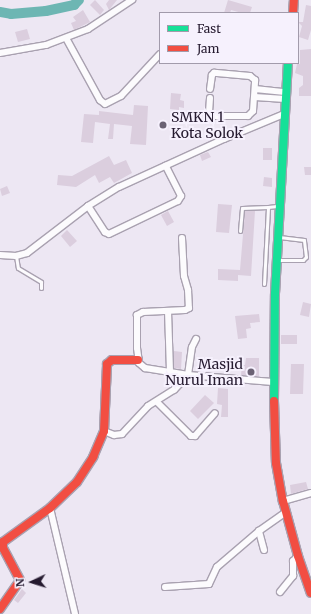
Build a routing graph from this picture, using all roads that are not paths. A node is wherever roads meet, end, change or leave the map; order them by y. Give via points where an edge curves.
1 (132, 0) edge
2 (294, 0) edge
3 (293, 12) edge
4 (66, 38) junction
5 (0, 53) edge
6 (159, 55) edge
7 (288, 64) edge
8 (210, 89) dead end
9 (255, 89) junction
10 (285, 95) junction
11 (255, 97) junction
12 (210, 98) dead end
13 (284, 114) junction
14 (166, 166) junction
15 (279, 205) junction
16 (88, 206) junction
17 (268, 207) junction
18 (240, 231) dead end
19 (277, 237) junction
20 (182, 238) dead end
21 (267, 238) junction
22 (0, 255) edge
23 (16, 256) junction
24 (276, 260) junction
25 (264, 284) dead end
26 (41, 288) dead end
27 (168, 312) junction
28 (196, 339) dead end
29 (138, 360) junction
30 (170, 372) junction
31 (188, 375) junction
32 (273, 382) junction
33 (157, 402) junction
34 (215, 413) dead end
35 (104, 430) junction
36 (311, 494) edge
37 (282, 501) junction
38 (50, 508) junction
39 (286, 512) junction
40 (259, 532) junction
41 (264, 550) dead end
42 (298, 556) junction
43 (165, 587) dead end
44 (280, 592) dead end
45 (311, 593) edge
46 (0, 609) edge
47 (75, 614) edge

1 - 4 street via 88,29
2 - 3 main road
4 - 5 street via 46,45
4 - 6 street via 100,100 105,104 121,96
7 - 10 main road
8 - 9 street via 212,75 216,73 252,76 255,80
9 - 10 street
9 - 11 street
10 - 11 street
10 - 13 main road
11 - 12 street via 253,111 245,116 211,116
13 - 14 street
13 - 15 main road
14 - 16 street via 119,187
14 - 16 street via 181,196 178,201 109,234
15 - 17 lane
15 - 19 main road
16 - 23 street via 32,250
17 - 18 lane via 242,208
17 - 21 lane
19 - 21 lane
19 - 24 main road
19 - 24 lane via 304,240 306,257 303,260
20 - 27 street via 184,279 188,290 189,308
21 - 25 lane
22 - 23 street
23 - 26 lane via 18,268 40,281
24 - 32 main road
27 - 29 street via 143,312 137,315
27 - 30 street
28 - 31 street via 192,347
29 - 30 street via 145,368
29 - 35 main road via 112,360 107,364
30 - 31 street
31 - 32 street
31 - 33 street via 172,392
32 - 37 main road via 276,463
33 - 34 street via 191,436 195,436
33 - 35 street via 146,408 122,434 114,435
35 - 38 main road via 87,468 77,482
36 - 37 street
37 - 39 main road
38 - 46 main road via 3,542 3,548 20,580
38 - 47 street
39 - 40 street
39 - 42 main road
40 - 41 street
40 - 43 street via 218,567 209,584
42 - 44 street via 293,560 293,576
42 - 45 main road

